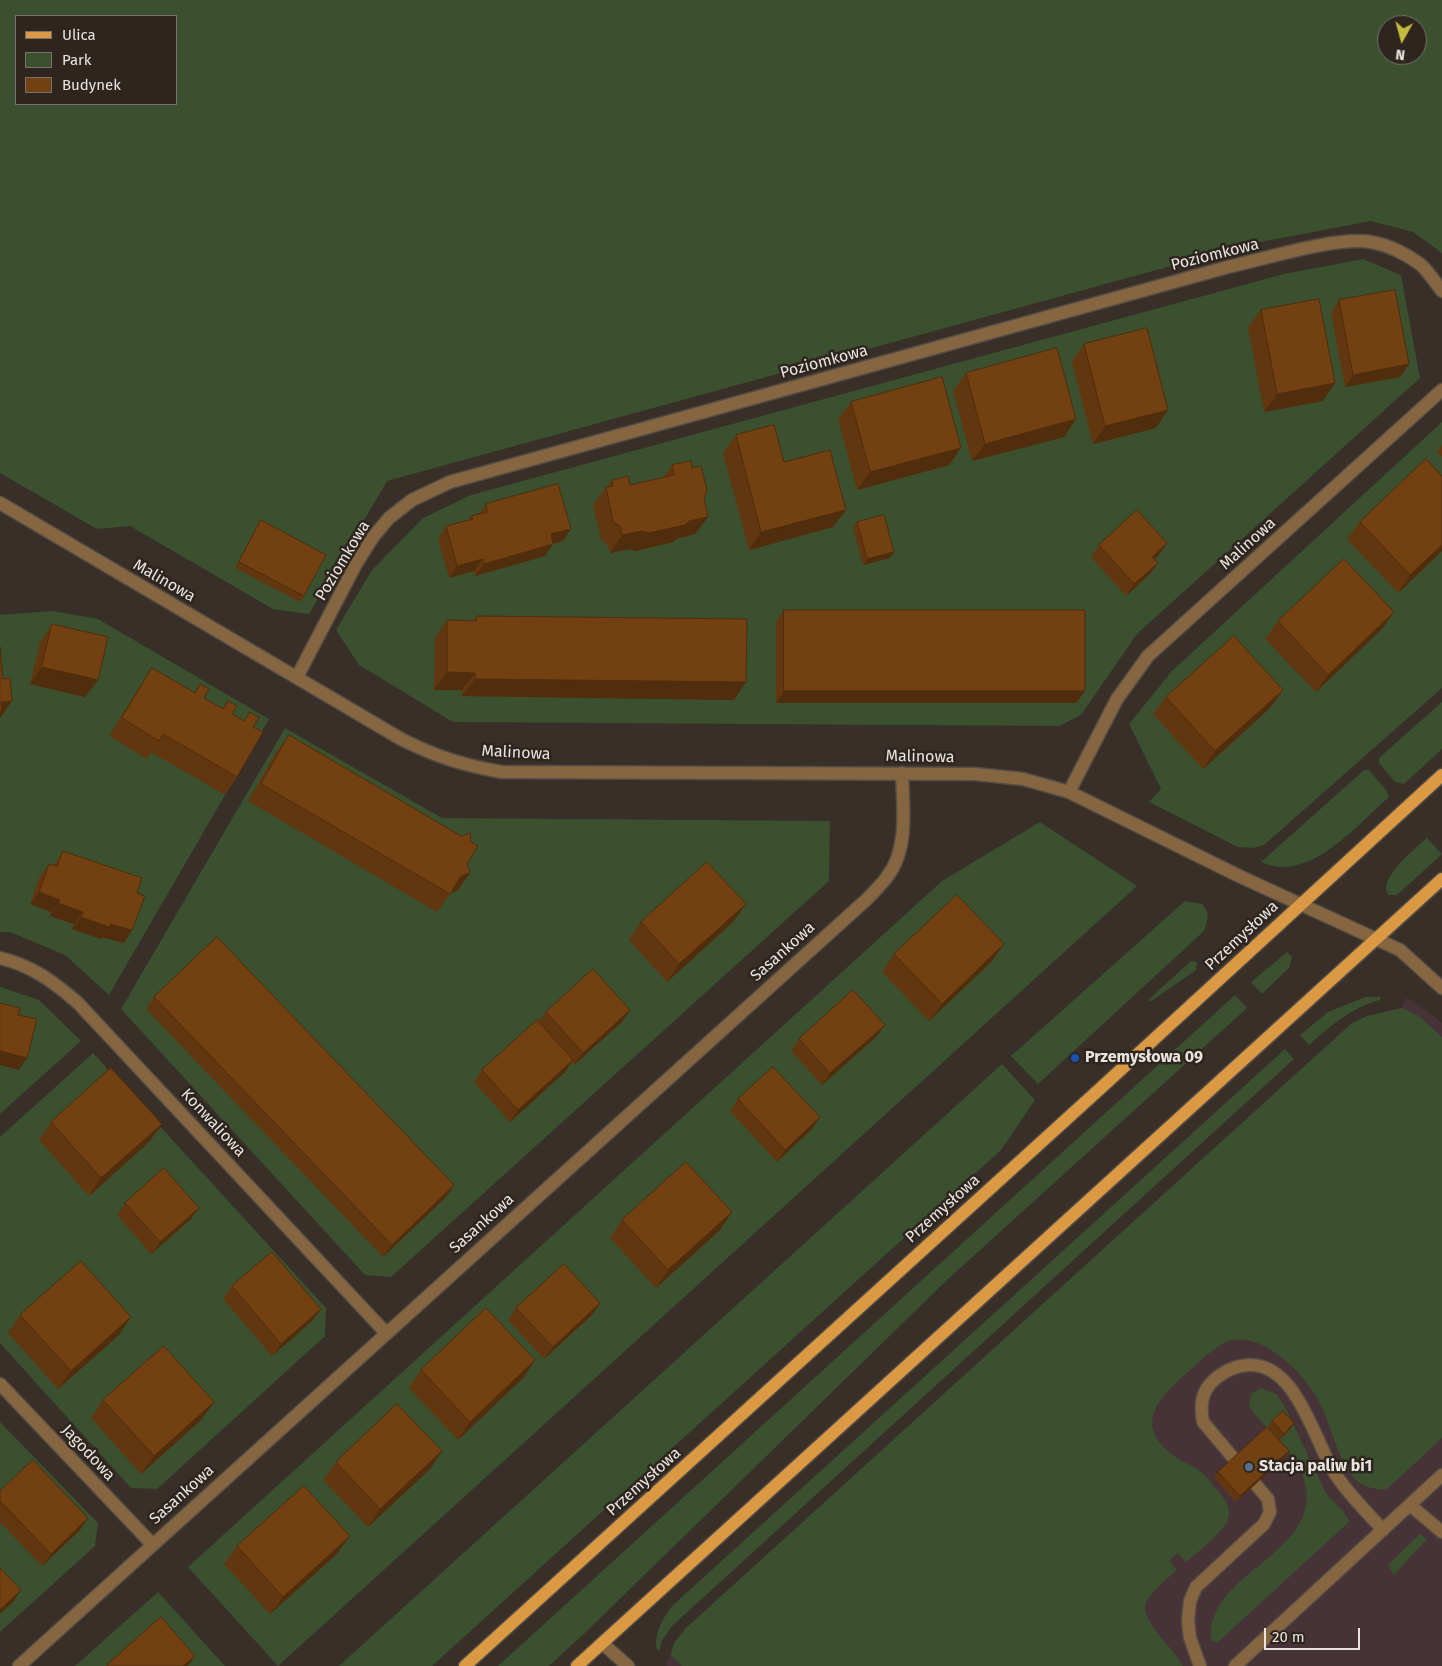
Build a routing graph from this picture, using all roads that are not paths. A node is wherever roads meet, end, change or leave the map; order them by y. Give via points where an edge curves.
1 (1442, 291) edge
2 (1442, 390) edge
3 (0, 503) edge
4 (296, 677) junction
5 (902, 773) junction
6 (1442, 775) edge
7 (1069, 792) junction
8 (1442, 879) edge
9 (1300, 905) junction
10 (1377, 939) junction
11 (0, 958) edge
12 (1442, 988) edge
13 (386, 1333) junction
14 (0, 1384) edge
15 (1442, 1475) edge
16 (1410, 1505) junction
17 (1383, 1530) junction
18 (1442, 1532) edge
19 (152, 1544) junction
20 (602, 1643) junction
21 (19, 1666) edge
22 (465, 1666) edge
23 (577, 1666) edge
24 (628, 1666) edge
25 (1200, 1666) edge
26 (1234, 1666) edge

1 - 4 street, Poziomkowa via 1421,265 1395,249 1371,242 1330,244 1228,267 450,482 412,500 372,537
2 - 7 street, Malinowa via 1148,656 1117,699
3 - 4 street, Malinowa
4 - 5 street, Malinowa via 429,754 463,765 502,772
5 - 7 street, Malinowa via 1013,778
5 - 13 street, Sasankowa via 903,828 899,854 888,876 866,900
6 - 9 main road, Przemysłowa
7 - 9 street, Malinowa
8 - 10 main road
9 - 10 street, Malinowa
9 - 22 main road, Przemysłowa
10 - 12 street, Malinowa via 1400,950
10 - 20 main road
11 - 13 street, Konwaliowa via 50,979 78,1003
13 - 19 street, Sasankowa
14 - 19 street, Jagodowa
15 - 16 street
16 - 17 street
16 - 18 street
17 - 25 street via 1332,1470 1300,1403 1282,1379 1259,1364 1224,1372 1209,1385 1202,1398 1203,1422 1268,1499 1270,1512 1264,1524 1196,1587 1190,1601 1188,1621
17 - 26 street
19 - 21 street, Sasankowa
20 - 23 main road
20 - 24 street

